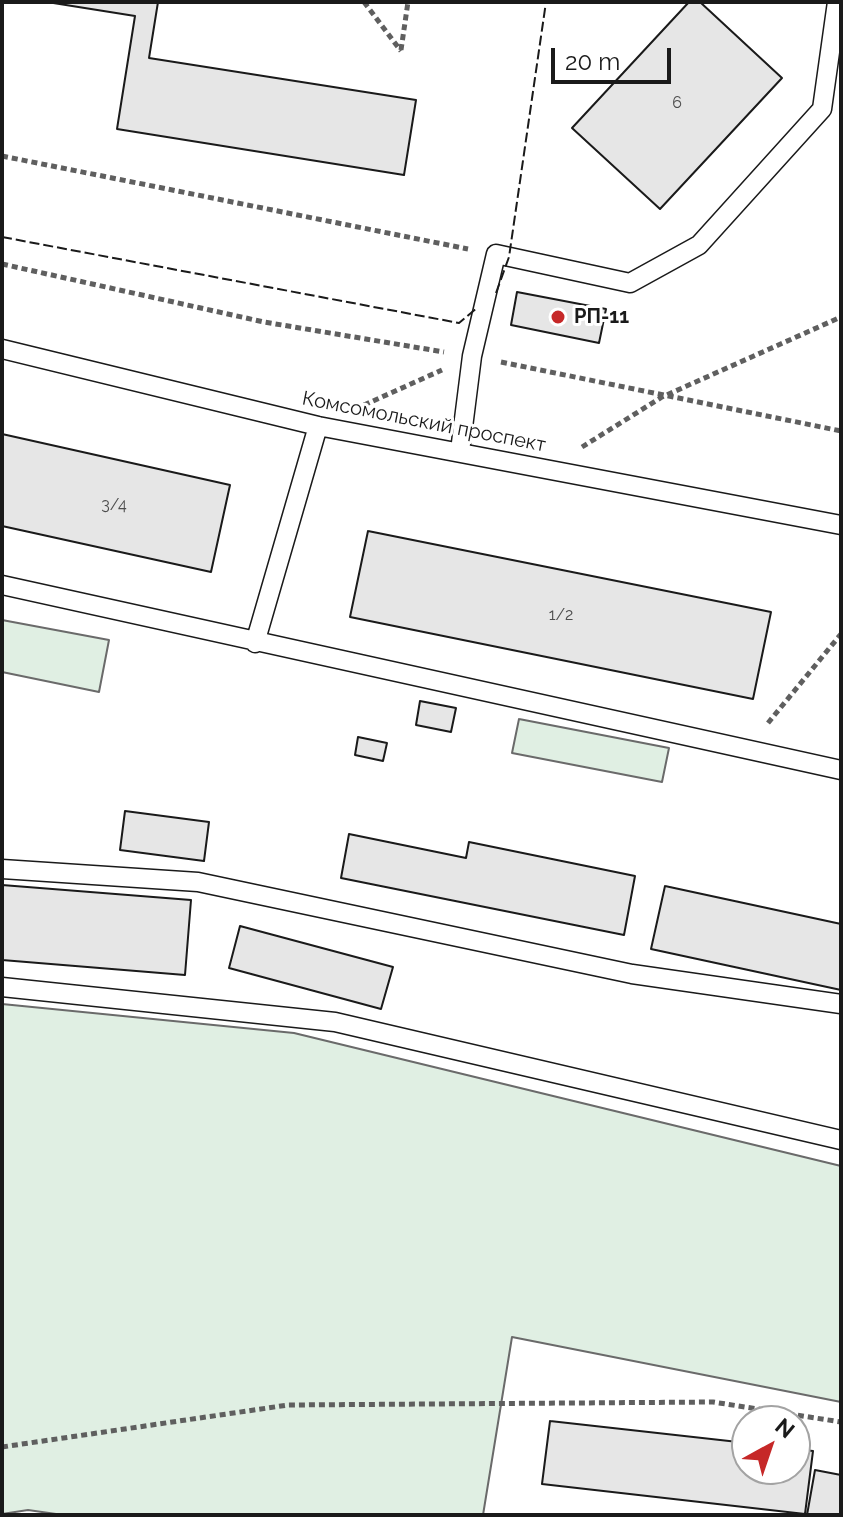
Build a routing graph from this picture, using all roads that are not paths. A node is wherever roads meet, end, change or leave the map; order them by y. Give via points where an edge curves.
1 (837, 2) edge
2 (2, 349) edge
3 (318, 426) junction
4 (460, 451) junction
5 (841, 525) edge
6 (2, 585) edge
7 (255, 643) junction
8 (841, 770) edge
9 (2, 869) edge
10 (2, 987) edge
11 (841, 1004) edge
12 (841, 1140) edge

1 - 4 lane via 822,109 699,245 630,283 496,254 472,356
2 - 3 lane, Комсомольский проспект
3 - 4 lane, Комсомольский проспект
3 - 7 lane
4 - 5 lane, Комсомольский проспект
6 - 7 lane
7 - 8 lane
9 - 11 lane via 198,882 632,974
10 - 12 lane via 335,1022

